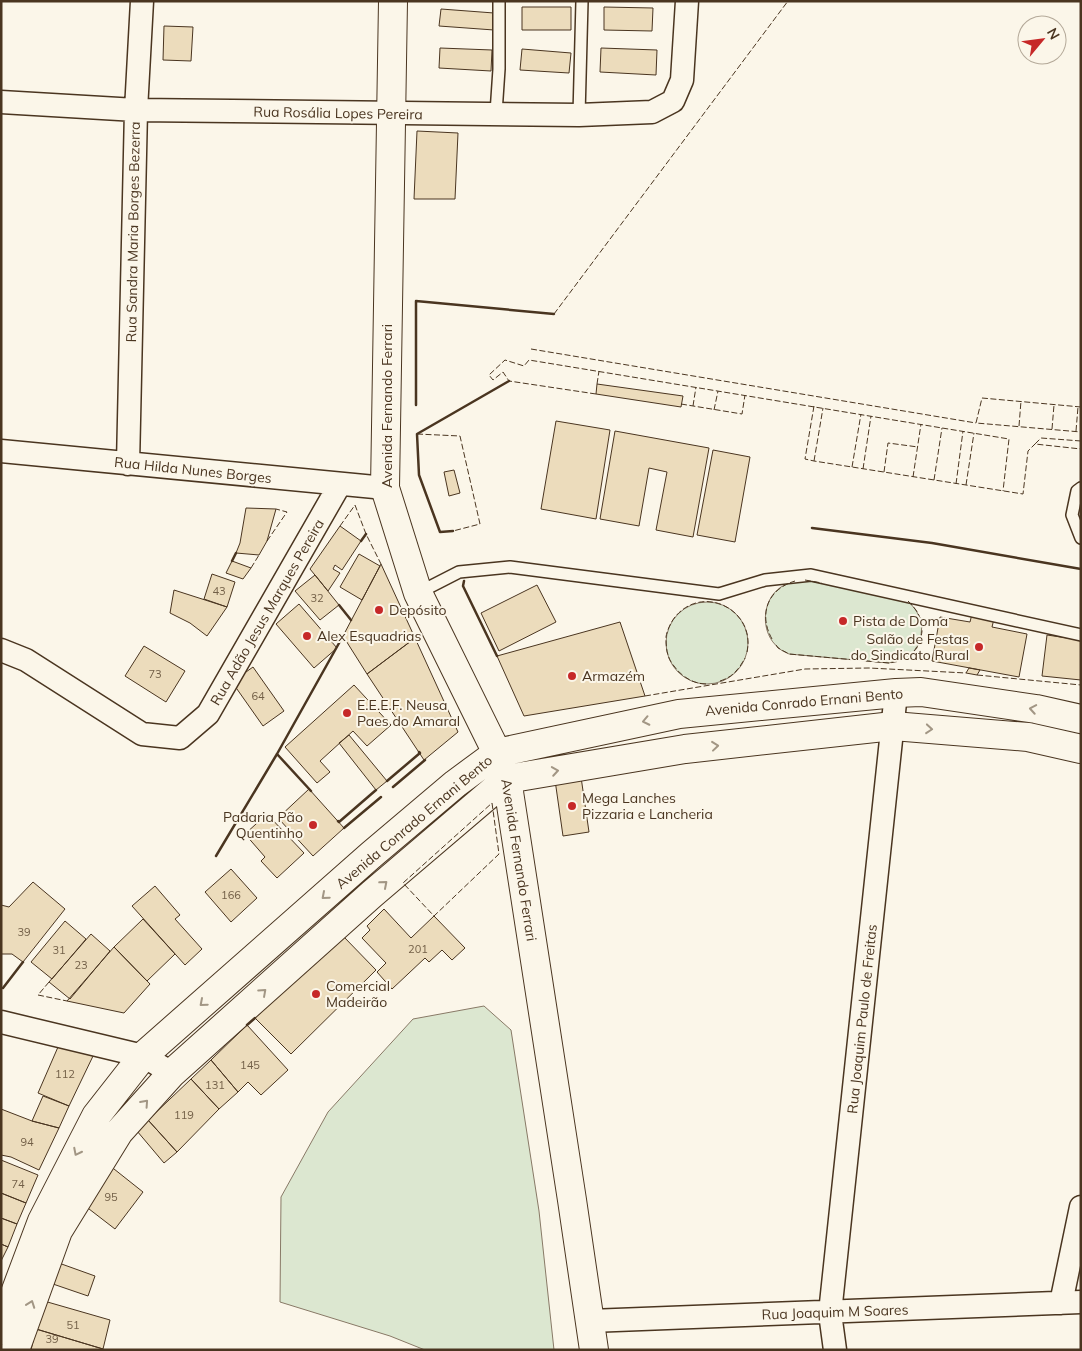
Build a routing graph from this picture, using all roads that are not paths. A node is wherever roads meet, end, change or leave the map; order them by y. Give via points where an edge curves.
1 (142, 1) edge
2 (394, 1) edge
3 (499, 1) edge
4 (582, 1) edge
5 (687, 1) edge
6 (1, 102) edge
7 (136, 110) junction
8 (391, 114) junction
9 (496, 114) junction
10 (579, 115) junction
11 (1, 451) edge
12 (128, 464) junction
13 (340, 484) junction
14 (385, 488) junction
15 (1081, 488) edge
16 (1081, 538) edge
17 (418, 593) junction
18 (1081, 635) edge
19 (1, 650) edge
20 (896, 693) junction
21 (679, 714) junction
22 (1081, 719) edge
23 (893, 726) junction
24 (685, 749) junction
25 (1081, 749) edge
26 (498, 753) junction
27 (507, 779) junction
28 (1, 1022) edge
29 (143, 1056) junction
30 (172, 1073) junction
31 (96, 1116) junction
32 (119, 1132) junction
33 (1081, 1206) edge
34 (1071, 1302) edge
35 (830, 1313) junction
36 (590, 1321) junction
37 (1, 1330) edge
38 (15, 1350) edge
39 (594, 1350) edge
40 (835, 1350) edge

1 - 7 street, Rua Sandra Maria Borges Bezerra
2 - 8 street, Avenida Fernando Ferrari
3 - 9 lane
4 - 10 lane
5 - 10 street, Rua Rosália Lopes Pereira via 682,80 673,101 652,112
6 - 7 street, Rua Rosália Lopes Pereira
7 - 8 street, Rua Rosália Lopes Pereira
7 - 12 street, Rua Sandra Maria Borges Bezerra
8 - 9 street, Rua Rosália Lopes Pereira
8 - 14 street, Avenida Fernando Ferrari
9 - 10 street, Rua Rosália Lopes Pereira
11 - 12 street, Rua Hilda Nunes Borges
12 - 13 street, Rua Hilda Nunes Borges
13 - 14 street, Rua Hilda Nunes Borges
13 - 19 street, Rua Adão Jesus Marques Pereira via 208,714 180,738 142,734 26,660
14 - 17 street, Avenida Fernando Ferrari
15 - 16 lane via 1077,491 1072,514
17 - 18 lane via 459,572 510,567 719,594 765,580 811,575
17 - 26 street, Avenida Fernando Ferrari
20 - 21 street, Avenida Conrado Ernani Bento
22 -> 20 street, Avenida Conrado Ernani Bento via 921,692
20 - 23 street, Rua Joaquim Paulo de Freitas
21 - 24 street
21 -> 26 street, Avenida Conrado Ernani Bento
24 -> 23 street, Avenida Conrado Ernani Bento
23 -> 25 street, Avenida Conrado Ernani Bento via 1028,737
23 - 35 street, Rua Joaquim Paulo de Freitas
27 -> 24 street, Avenida Conrado Ernani Bento
26 - 27 street, Avenida Fernando Ferrari
26 -> 29 street, Avenida Conrado Ernani Bento via 455,784 371,855
30 -> 27 street, Avenida Conrado Ernani Bento via 372,894
27 - 36 street, Avenida Fernando Ferrari
28 - 29 street
29 - 30 street
29 - 31 street, Avenida Conrado Ernani Bento
32 -> 30 street, Avenida Conrado Ernani Bento
31 - 32 street
31 -> 37 street, Avenida Conrado Ernani Bento via 42,1221
38 -> 32 street, Avenida Conrado Ernani Bento via 58,1231
33 - 34 street
34 - 35 street, Rua Joaquim M Soares
35 - 36 street, Rua Joaquim M Soares
35 - 40 street, Rua Joaquim Paulo de Freitas
36 - 39 street, Avenida Fernando Ferrari

